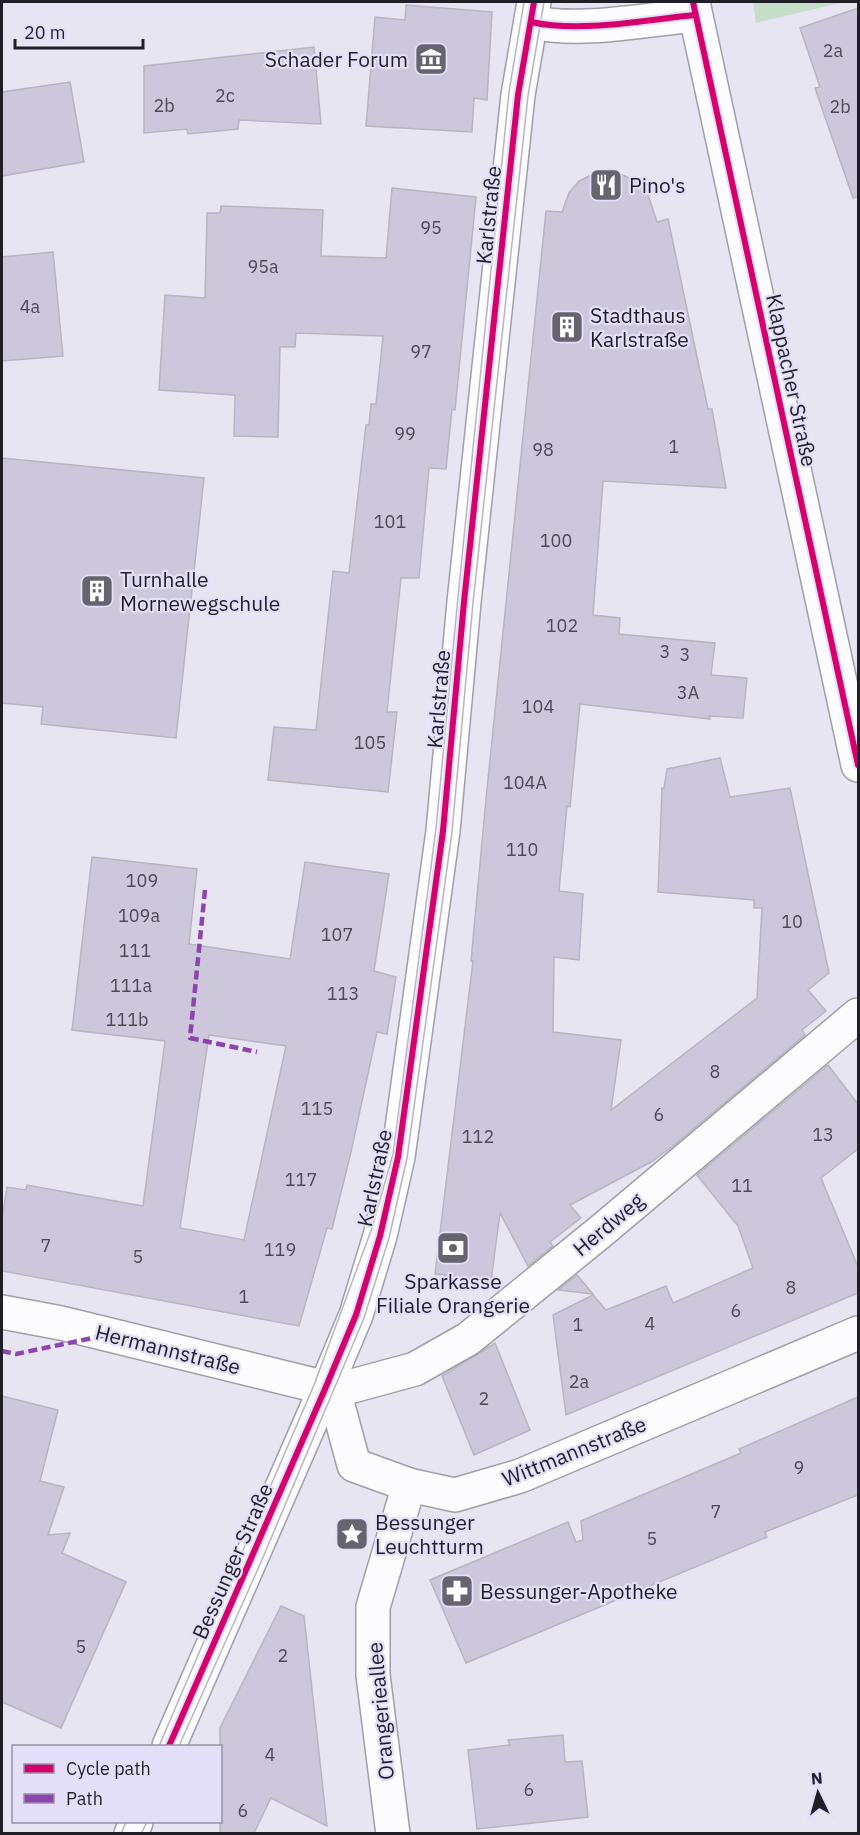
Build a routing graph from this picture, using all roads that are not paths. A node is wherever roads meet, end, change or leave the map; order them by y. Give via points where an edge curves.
1 (694, 8) edge
2 (533, 12) edge
3 (858, 765) edge
4 (858, 1015) edge
5 (2, 1312) edge
6 (858, 1333) edge
7 (330, 1390) junction
8 (409, 1485) junction
9 (169, 1745) edge
10 (393, 1833) edge

1 - 2 street via 593,26 540,24
1 - 3 street, Klappacher Straße
2 - 7 street, Karlstraße via 518,95 493,320 443,831 398,1157 380,1236
4 - 7 street, Herdweg via 468,1339 415,1369
5 - 7 street, Hermannstraße
6 - 8 street, Wittmannstraße via 520,1476 455,1495
7 - 8 street, Wittmannstraße via 354,1465
7 - 9 street, Bessunger Straße
8 - 10 street, Orangerieallee via 373,1607 373,1675

